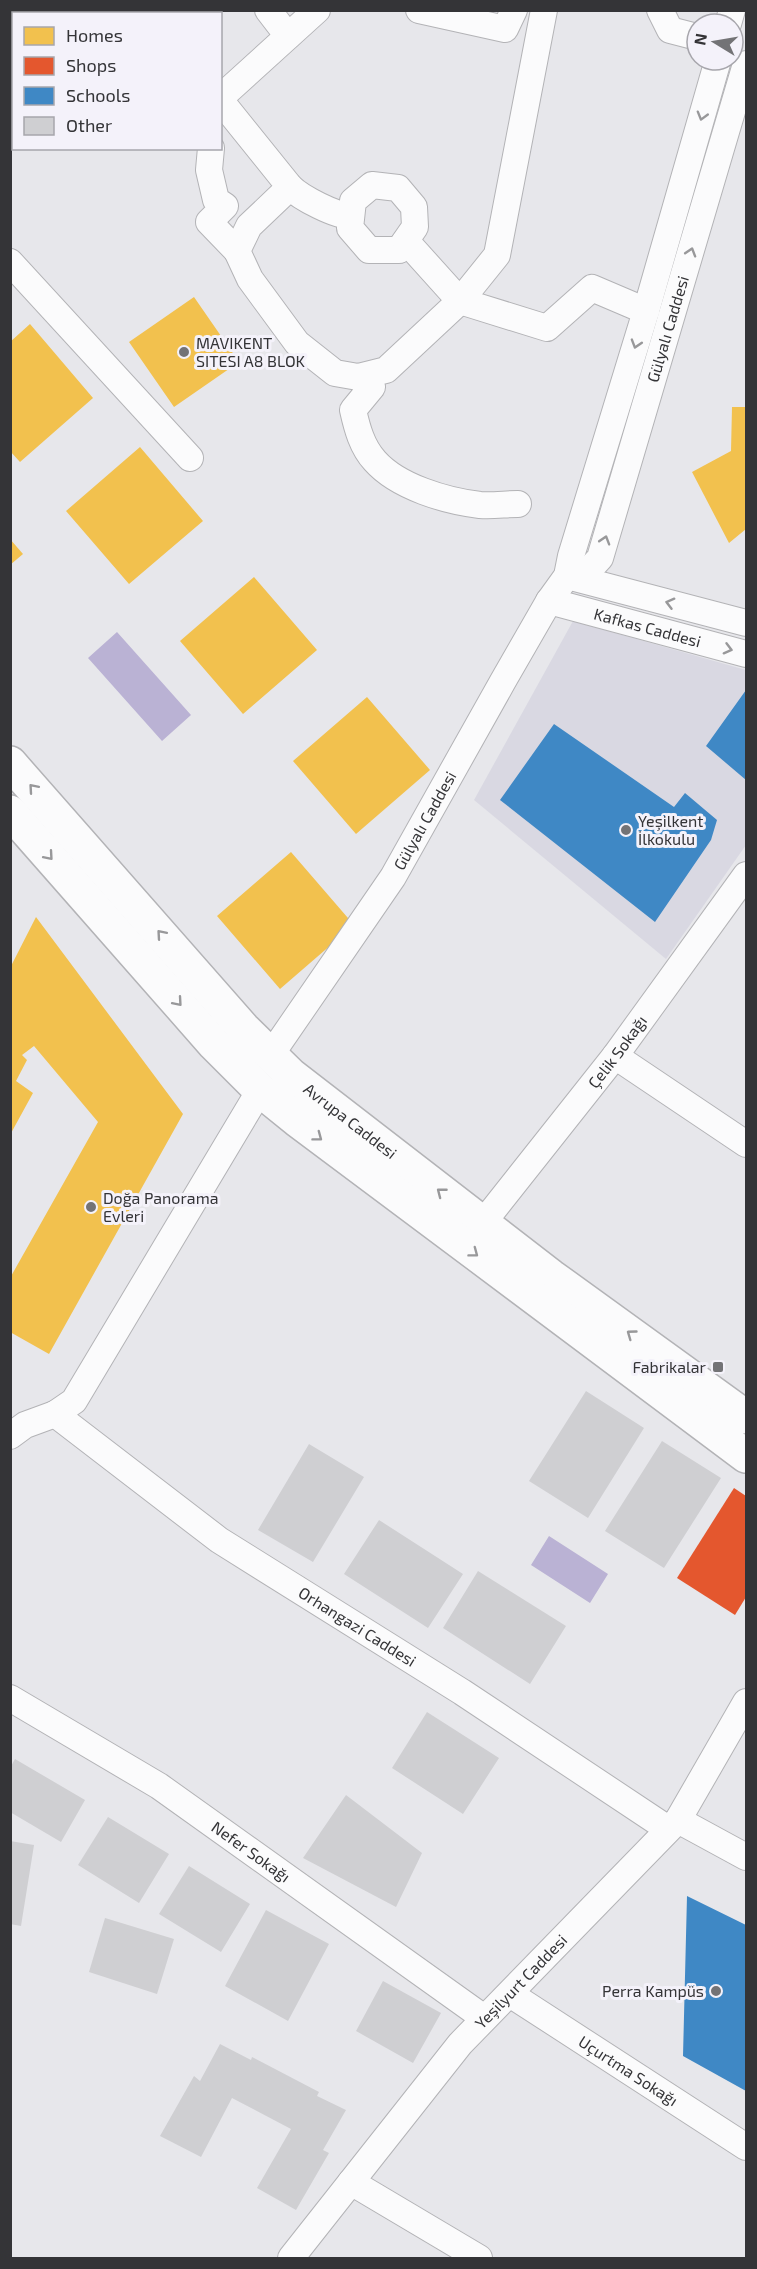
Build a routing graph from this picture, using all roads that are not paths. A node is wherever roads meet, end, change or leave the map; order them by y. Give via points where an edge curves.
1 (268, 10) edge
2 (317, 10) edge
3 (419, 10) edge
4 (514, 10) edge
5 (660, 10) edge
6 (544, 11) edge
7 (685, 34) edge
8 (288, 36) junction
9 (747, 64) edge
10 (715, 72) edge
11 (222, 97) edge
12 (222, 102) edge
13 (211, 150) edge
14 (290, 187) junction
15 (351, 216) junction
16 (406, 242) junction
17 (237, 251) junction
18 (10, 262) edge
19 (460, 301) junction
20 (646, 311) junction
21 (358, 377) junction
22 (190, 458) dead end
23 (518, 504) dead end
24 (567, 576) junction
25 (549, 601) junction
26 (747, 623) edge
27 (747, 654) edge
28 (10, 763) edge
29 (10, 812) edge
30 (747, 875) edge
31 (270, 1056) junction
32 (615, 1056) junction
33 (260, 1090) junction
34 (747, 1144) edge
35 (482, 1224) junction
36 (55, 1414) junction
37 (747, 1417) edge
38 (10, 1436) edge
39 (747, 1456) edge
40 (10, 1698) edge
41 (747, 1702) edge
42 (673, 1825) junction
43 (747, 1857) edge
44 (510, 1994) junction
45 (484, 2018) junction
46 (747, 2147) edge
47 (351, 2182) junction
48 (291, 2259) edge
49 (479, 2259) edge

1 - 8 street
2 - 8 street
3 - 4 street via 505,30
5 - 7 street via 670,30
6 - 19 street via 497,255
8 - 11 street
24 -> 9 street, Gülyalı Caddesi via 588,571 600,558
10 -> 20 street, Gülyalı Caddesi
12 - 14 street
13 - 17 street via 209,170 216,200 225,206 209,222
14 - 15 street via 326,210
14 - 17 street via 249,226
15 - 16 street via 350,228 369,250 399,250
15 - 16 street via 353,201 372,185 398,188 414,207 415,227
16 - 19 street
17 - 21 street via 250,279 297,343 335,373
18 - 22 street
19 - 20 street via 547,328 592,288
19 - 21 street via 386,370
20 -> 24 street, Gülyalı Caddesi
21 - 23 street via 372,387 353,410 359,435 374,460 398,481 481,505
24 - 25 street, Gülyalı Caddesi
26 -> 24 street, Kafkas Caddesi
25 -> 27 street, Kafkas Caddesi
25 - 31 street, Gülyalı Caddesi via 393,877
31 -> 28 main road, Avrupa Caddesi
29 -> 33 main road, Avrupa Caddesi
30 - 32 street, Çelik Sokağı
35 -> 31 main road, Avrupa Caddesi
32 - 34 street
32 - 35 street, Çelik Sokağı
33 - 36 street via 91,1377 74,1401
33 -> 39 main road, Avrupa Caddesi
37 -> 35 main road, Avrupa Caddesi
36 - 38 street via 25,1425
36 - 42 street, Orhangazi Caddesi via 219,1540
40 - 45 street, Nefer Sokağı via 159,1786
41 - 42 street, Yeşilyurt Caddesi
42 - 43 street, Orhangazi Caddesi
42 - 44 street, Yeşilyurt Caddesi
44 - 45 street, Yeşilyurt Caddesi
44 - 46 street, Uçurtma Sokağı
45 - 47 street, Yeşilyurt Caddesi
47 - 48 street, Yeşilyurt Caddesi
47 - 49 street

